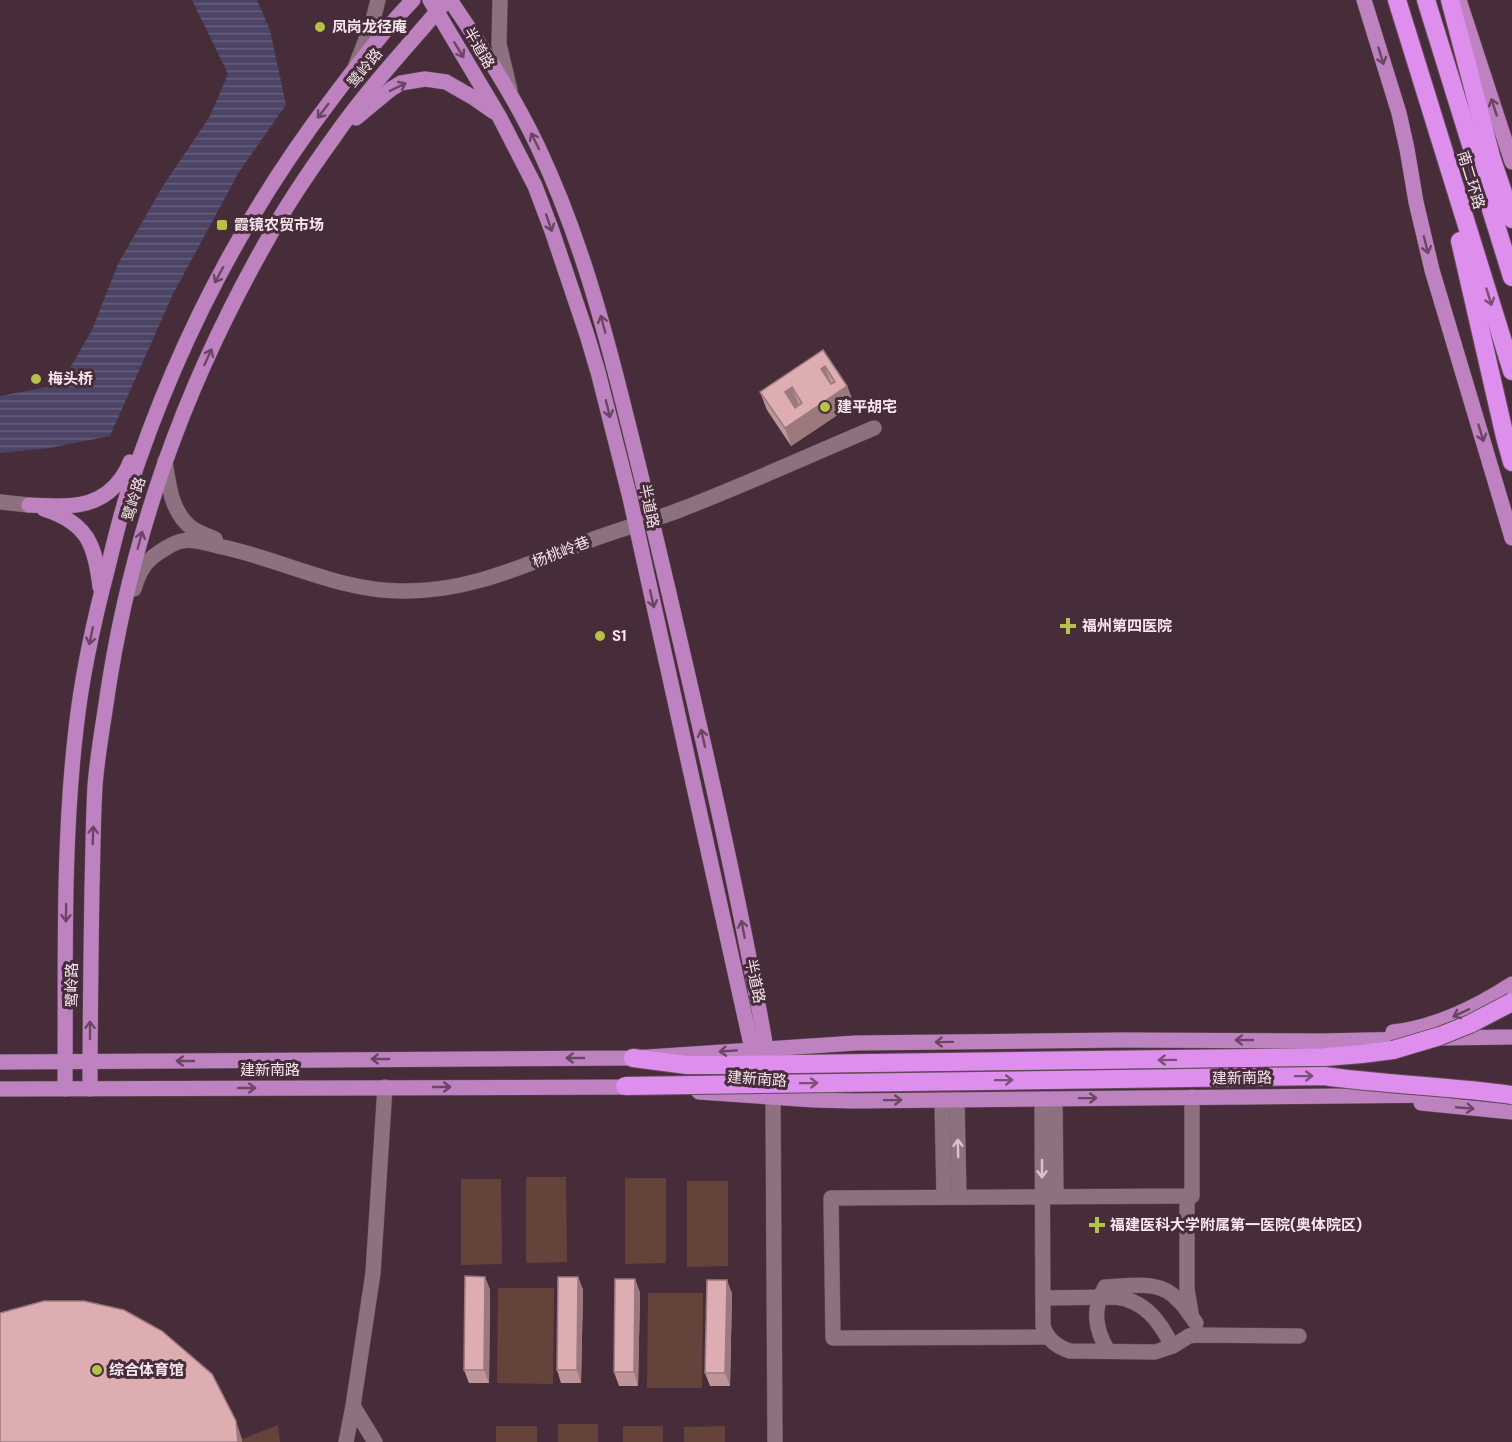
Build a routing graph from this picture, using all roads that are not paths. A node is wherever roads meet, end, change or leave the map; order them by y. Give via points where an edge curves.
1 (378, 0) edge
2 (413, 0) edge
3 (448, 0) edge
4 (500, 0) edge
5 (1364, 0) edge
6 (1397, 0) edge
7 (1426, 0) edge
8 (1450, 0) edge
9 (1459, 0) edge
10 (433, 6) edge
11 (1446, 64) junction
12 (354, 70) junction
13 (512, 98) junction
14 (1430, 111) junction
15 (499, 116) junction
16 (335, 135) junction
17 (1492, 160) junction
18 (1512, 162) edge
19 (1512, 219) edge
20 (1512, 277) edge
21 (1512, 371) edge
22 (152, 421) junction
23 (874, 428) dead end
24 (165, 461) junction
25 (1512, 462) edge
26 (0, 502) edge
27 (30, 505) junction
28 (652, 520) junction
29 (635, 525) junction
30 (1512, 538) edge
31 (236, 549) junction
32 (100, 595) junction
33 (113, 654) junction
34 (1512, 984) edge
35 (1512, 1002) edge
36 (1512, 1037) edge
37 (1321, 1041) junction
38 (759, 1049) junction
39 (633, 1058) junction
40 (65, 1061) junction
41 (90, 1061) junction
42 (0, 1062) edge
43 (625, 1086) junction
44 (385, 1087) junction
45 (0, 1089) edge
46 (65, 1089) junction
47 (90, 1089) junction
48 (1512, 1094) edge
49 (1344, 1095) junction
50 (1192, 1097) junction
51 (773, 1098) junction
52 (1048, 1099) junction
53 (950, 1100) junction
54 (1512, 1112) edge
55 (1049, 1196) junction
56 (1187, 1196) junction
57 (951, 1197) junction
58 (1099, 1297) junction
59 (1043, 1298) junction
60 (1196, 1323) junction
61 (1208, 1335) junction
62 (1299, 1336) dead end
63 (1048, 1337) junction
64 (1172, 1346) junction
65 (1108, 1352) junction
66 (353, 1406) junction
67 (345, 1442) edge
68 (375, 1442) edge
69 (775, 1442) edge

1 - 12 street
2 - 12 main road, 鹭岭路
3 - 10 main road, 鹭岭路
3 - 13 main road, 半道路
4 - 13 street via 499,44
5 -> 30 main road via 1399,113 1432,270
6 - 14 highway, 南二环路
7 - 11 highway, 南二环路
8 - 17 highway
18 -> 9 main road
10 -> 15 main road, 半道路
10 - 16 main road, 鹭岭路
11 - 17 highway
11 - 20 highway, 南二环路
12 -> 22 main road, 鹭岭路 via 302,138 242,234 186,342
28 -> 13 main road, 半道路 via 590,280 564,206
14 -> 21 highway, 南二环路
14 - 25 highway
16 -> 15 main road via 391,89 425,79 446,82
15 -> 29 main road, 半道路 via 535,186 573,294 603,390
24 -> 16 main road, 鹭岭路 via 216,339 270,234
17 - 19 highway
22 - 27 main road via 142,430 124,476 102,497 80,505
22 - 32 main road, 鹭岭路 via 127,494
23 - 28 street, 杨桃岭巷
24 - 31 street via 172,502 179,515 193,529
33 -> 24 main road, 鹭岭路 via 133,565
26 - 27 street
27 - 32 main road via 66,518 83,532 94,551
28 - 29 street, 杨桃岭巷
38 -> 28 main road, 半道路 via 715,790
29 - 31 street, 杨桃岭巷 via 479,582 425,590 359,587
29 -> 38 main road, 半道路
31 - 33 street via 191,540 172,544 154,555 141,570
32 -> 40 main road, 鹭岭路 via 83,677 71,780
41 -> 33 main road, 鹭岭路 via 96,786
34 -> 37 main road via 1452,1017 1426,1026
35 -> 39 highway, bridge via 1440,1036 1393,1050 1343,1056 733,1065 687,1065
36 - 37 main road, 建新南路
37 -> 38 main road, 建新南路 via 856,1043
38 -> 39 main road, 建新南路
39 -> 41 main road, 建新南路
40 - 41 main road, 建新南路
40 - 42 main road, 建新南路
40 - 46 main road, 鹭岭路
41 - 47 main road, 鹭岭路
44 -> 43 main road, 建新南路
43 -> 48 highway, bridge via 1324,1076
43 - 51 main road, 建新南路
47 -> 44 main road, 建新南路
44 - 66 street via 373,1273
45 - 46 main road, 建新南路
46 - 47 main road, 建新南路
48 - 49 main road, 建新南路
49 - 50 main road, 建新南路
49 -> 54 main road
52 -> 50 main road, 建新南路
50 - 56 street via 1192,1196
51 -> 53 main road, 建新南路
51 - 69 street
52 - 53 main road, 建新南路
52 - 55 street
53 - 57 street
55 - 56 street
55 - 57 street
55 - 59 street
56 - 60 street via 1187,1289
57 - 63 street via 831,1198 833,1338
58 - 59 street
58 - 60 street via 1106,1287 1164,1288
58 - 64 street via 1125,1298 1144,1308 1153,1315
58 - 65 street via 1097,1326
59 - 63 street via 1043,1326
60 - 61 street
61 - 62 street
61 - 64 street via 1189,1336
63 - 65 street via 1070,1352
64 - 65 street via 1155,1352
66 - 67 street
66 - 68 street

